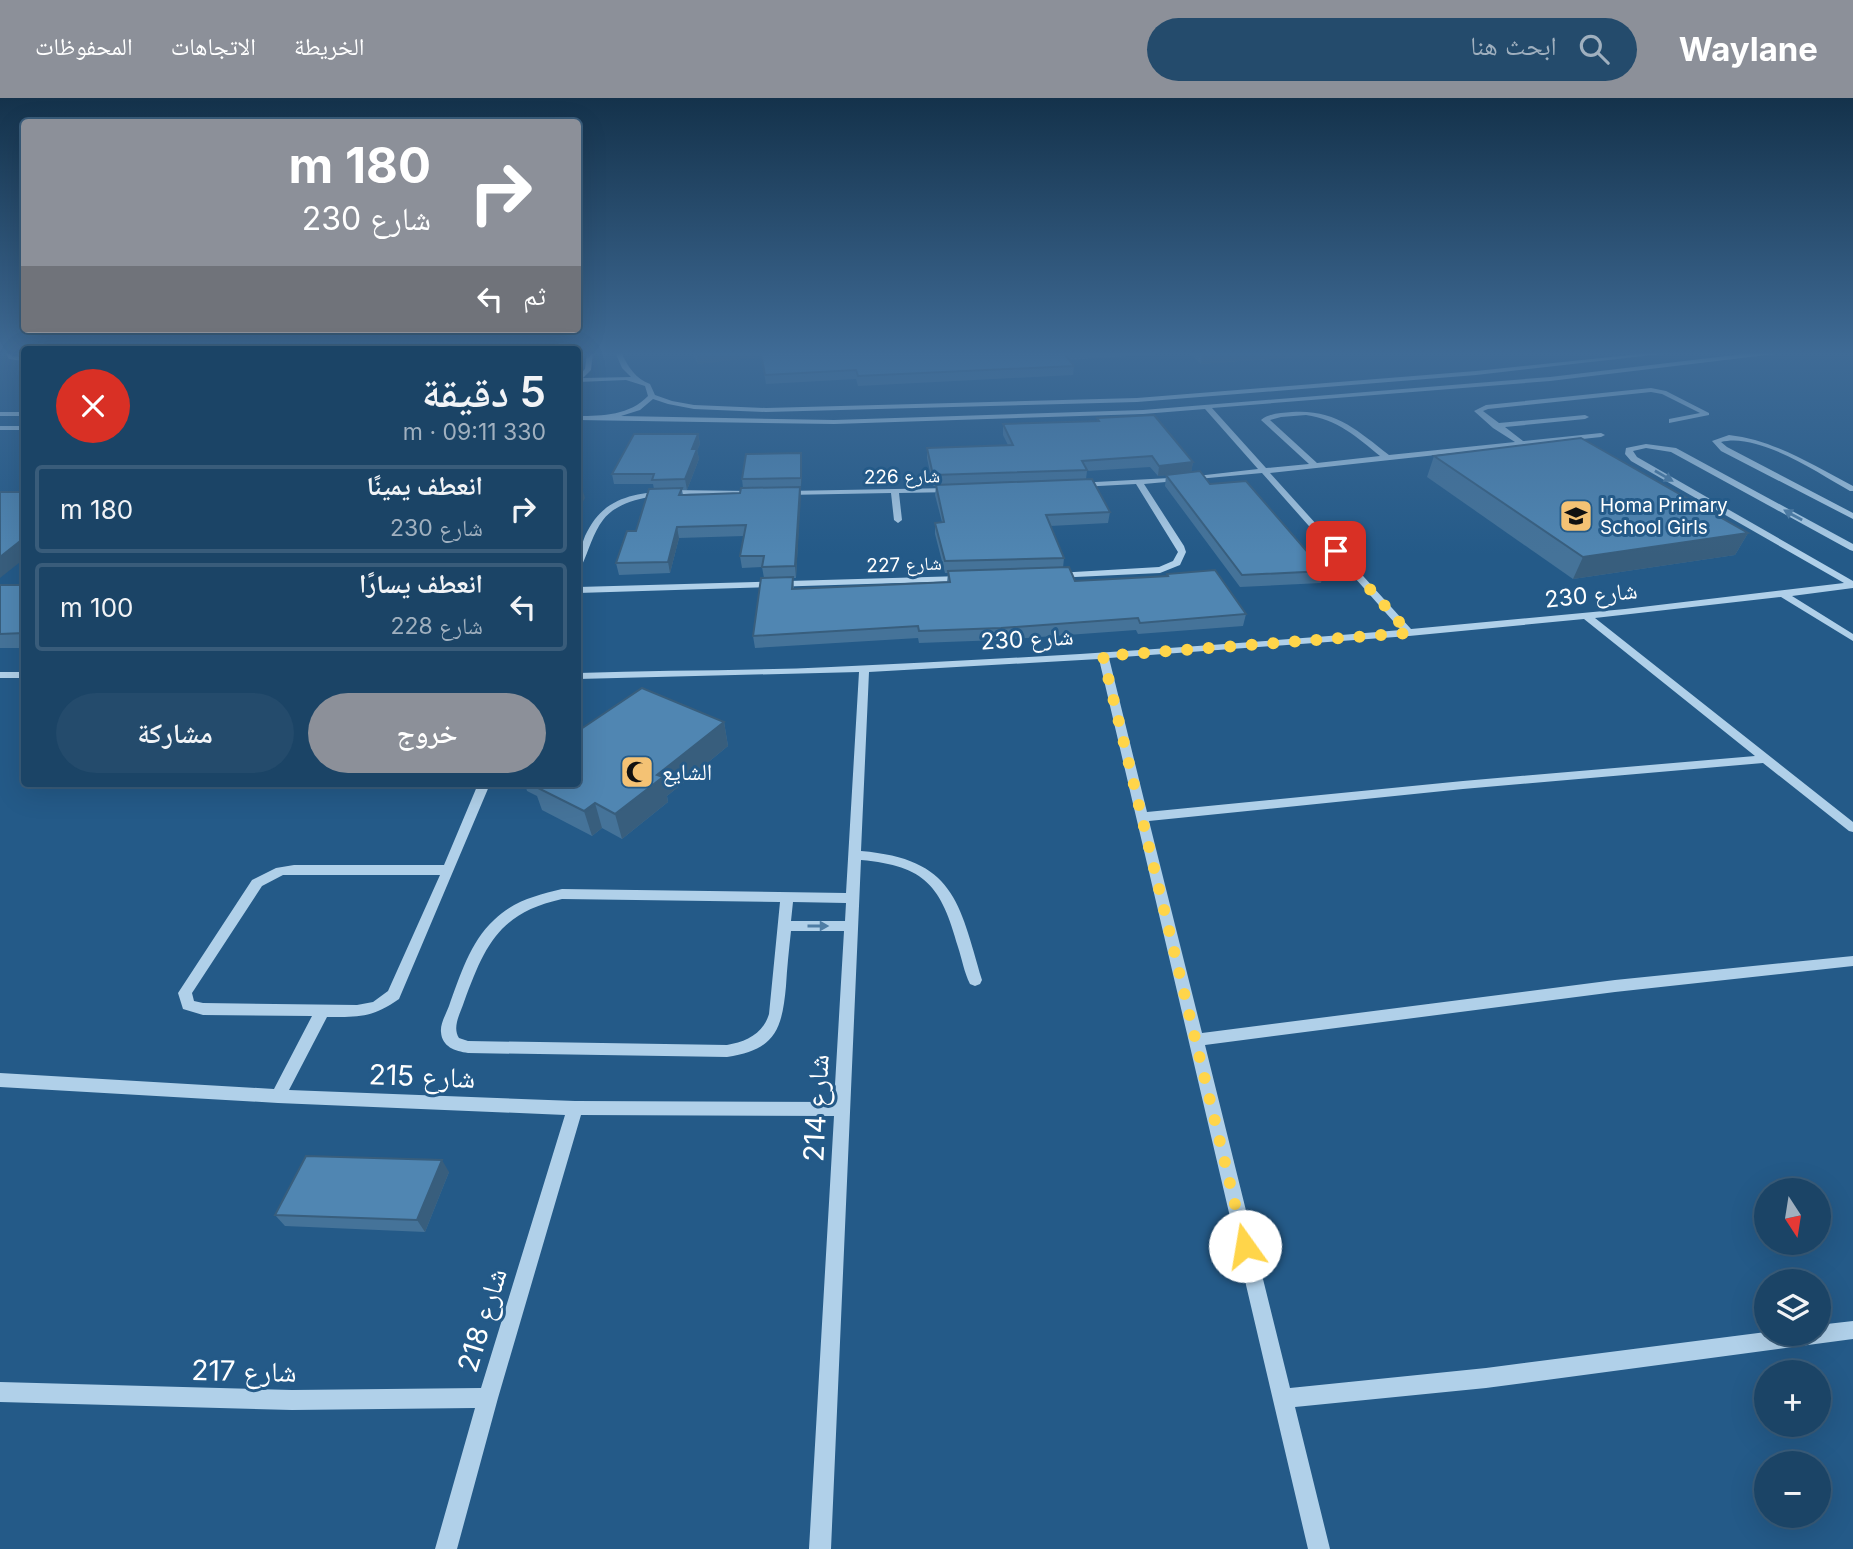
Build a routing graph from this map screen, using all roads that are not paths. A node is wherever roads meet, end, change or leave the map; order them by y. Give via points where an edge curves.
1 (698, 420) edge
2 (905, 420) edge
3 (1219, 420) edge
4 (1266, 420) edge
5 (1336, 420) edge
6 (1487, 420) edge
7 (1557, 420) edge
8 (1678, 420) edge
9 (1672, 421) dead end
10 (1496, 426) junction
11 (0, 428) edge
12 (21, 428) edge
13 (1601, 435) dead end
14 (1521, 443) junction
15 (1386, 457) junction
16 (1314, 464) junction
17 (1263, 469) junction
18 (1139, 483) junction
19 (1071, 485) edge
20 (1853, 489) edge
21 (963, 490) edge
22 (895, 492) junction
23 (773, 493) edge
24 (759, 494) edge
25 (1853, 516) edge
26 (898, 520) dead end
27 (1853, 548) edge
28 (581, 559) edge
29 (1045, 576) edge
30 (980, 579) edge
31 (1853, 585) edge
32 (581, 590) edge
33 (1784, 595) junction
34 (1587, 617) junction
35 (1409, 633) junction
36 (1853, 638) edge
37 (1103, 656) junction
38 (864, 670) junction
39 (0, 675) edge
40 (21, 676) edge
41 (581, 676) edge
42 (1765, 759) junction
43 (483, 787) edge
44 (1143, 817) junction
45 (1853, 828) edge
46 (855, 855) junction
47 (449, 870) junction
48 (787, 897) junction
49 (853, 898) junction
50 (784, 926) junction
51 (851, 926) junction
52 (1853, 961) edge
53 (975, 981) dead end
54 (322, 1012) junction
55 (1197, 1040) junction
56 (0, 1080) edge
57 (278, 1097) junction
58 (575, 1108) junction
59 (842, 1109) junction
60 (1853, 1330) edge
61 (0, 1392) edge
62 (488, 1398) junction
63 (1282, 1399) junction
64 (446, 1549) edge
65 (820, 1549) edge
66 (1320, 1549) edge

1 - 2 street
3 - 17 street
4 - 16 street
5 - 15 street
6 - 10 street
7 - 10 street
8 - 9 street
10 - 14 street
11 - 12 street
13 - 14 street
14 - 15 street
15 - 16 street
16 - 17 street
17 - 18 street
17 - 35 street
18 - 19 street
18 - 29 street via 1180,546 1177,563 1148,572
20 - 25 street via 1754,440 1730,437 1716,441
21 - 22 street, شارع 226
22 - 23 street, شارع 226
22 - 26 street
24 - 28 street via 627,499 602,514
27 -> 31 street via 1673,450 1646,446 1629,450 1634,459
30 - 32 street, شارع 227
31 - 33 street, شارع 230
33 - 34 street, شارع 230
33 - 36 street
34 - 35 street, شارع 230
34 - 42 street
35 - 37 street, شارع 230
37 - 38 street, شارع 230
37 - 44 street
38 - 41 street, شارع 230
38 - 46 street, شارع 214
39 - 40 street
42 - 44 street
42 - 45 street
43 - 47 street
44 - 55 street
46 - 49 street, شارع 214
46 - 53 street via 897,859 933,877 952,905
47 - 54 street via 394,995 367,1011
47 - 54 street via 294,870 268,876 249,891 185,993 188,1005 203,1009
48 - 49 street
48 - 50 street
48 - 50 street via 562,894 531,900 504,915 485,937 448,1034 454,1044 468,1047 727,1051 747,1046 765,1036 775,1021
49 - 51 street, شارع 214
50 -> 51 street
51 - 59 street, شارع 214
52 - 55 street via 1615,986
54 - 57 street
55 - 63 street
56 - 57 street, شارع 215
57 - 58 street, شارع 215
58 - 59 street, شارع 215
58 - 62 street, شارع 218
59 - 65 street, شارع 214
60 - 63 street via 1486,1378
61 - 62 street, شارع 217 via 292,1400
62 - 64 street, شارع 218
63 - 66 street

